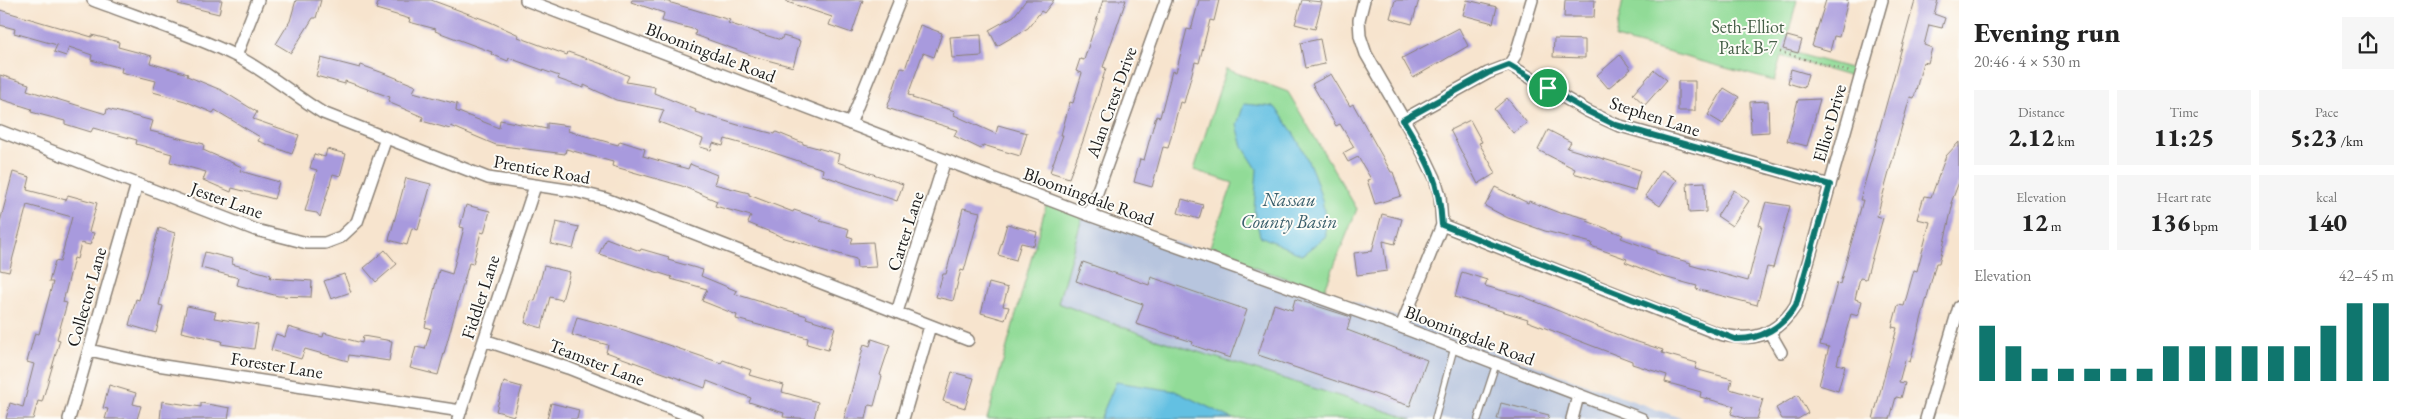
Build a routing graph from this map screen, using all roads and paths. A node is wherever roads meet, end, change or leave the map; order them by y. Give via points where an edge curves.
1 (93, 0) edge
2 (258, 0) edge
3 (526, 0) edge
4 (900, 0) edge
5 (1166, 0) edge
6 (1364, 0) edge
7 (1532, 0) edge
8 (1882, 0) edge
9 (1780, 52) dead end
10 (236, 56) junction
11 (1509, 65) junction
12 (1861, 75) junction
13 (1403, 120) junction
14 (850, 124) junction
15 (0, 131) edge
16 (386, 138) junction
17 (945, 160) junction
18 (137, 184) junction
19 (1830, 185) junction
20 (535, 186) junction
21 (1089, 215) junction
22 (1442, 225) junction
23 (1959, 307) edge
24 (897, 312) junction
25 (930, 326) junction
26 (1401, 327) junction
27 (1769, 331) junction
28 (484, 340) junction
29 (968, 340) dead end
30 (1454, 348) junction
31 (89, 350) junction
32 (1781, 352) dead end
33 (1496, 364) junction
34 (1578, 396) junction
35 (459, 415) edge
36 (69, 419) edge
37 (697, 419) edge
38 (903, 419) edge
39 (1435, 419) edge
40 (1478, 419) edge
41 (1572, 419) edge
42 (1642, 419) edge
43 (1926, 419) edge

1 - 10 street, Prentice Road
2 - 10 street
3 - 14 street, Bloomingdale Road
4 - 14 street
5 - 21 street, Alan Crest Drive
6 - 13 street via 1359,20 1363,45
7 - 11 street via 1516,54
8 - 12 street, Elliot Drive
9 - 12 path
10 - 16 street, Prentice Road via 323,112
11 - 13 street via 1488,73
11 - 19 street, Stephen Lane via 1616,125
12 - 19 street, Elliot Drive
13 - 22 street via 1436,178
14 - 17 street, Bloomingdale Road
15 - 18 street, Jester Lane
16 - 18 street, Jester Lane via 358,222 341,237 325,243 306,243 256,230
16 - 20 street, Prentice Road via 488,178
17 - 21 street, Bloomingdale Road
17 - 24 street, Carter Lane
18 - 31 street, Collector Lane
19 - 27 street, Elliot Drive via 1796,305 1782,323
20 - 24 street, Prentice Road via 606,199
20 - 28 street, Fiddler Lane
21 - 26 street, Bloomingdale Road
22 - 26 street
22 - 27 street, Elliot Drive via 1716,333 1747,339
23 - 43 street
24 - 25 street, Prentice Road
25 - 29 street, Prentice Road
25 - 38 street
26 - 30 street, Bloomingdale Road
27 - 32 street
28 - 35 street, Fiddler Lane
28 - 37 street, Teamster Lane via 568,368
30 - 33 street, Bloomingdale Road
30 - 39 lane
31 - 35 street, Forester Lane via 157,365
31 - 36 street, Collector Lane
33 - 34 street, Bloomingdale Road
33 - 40 lane
34 - 41 street
34 - 42 street, Bloomingdale Road

